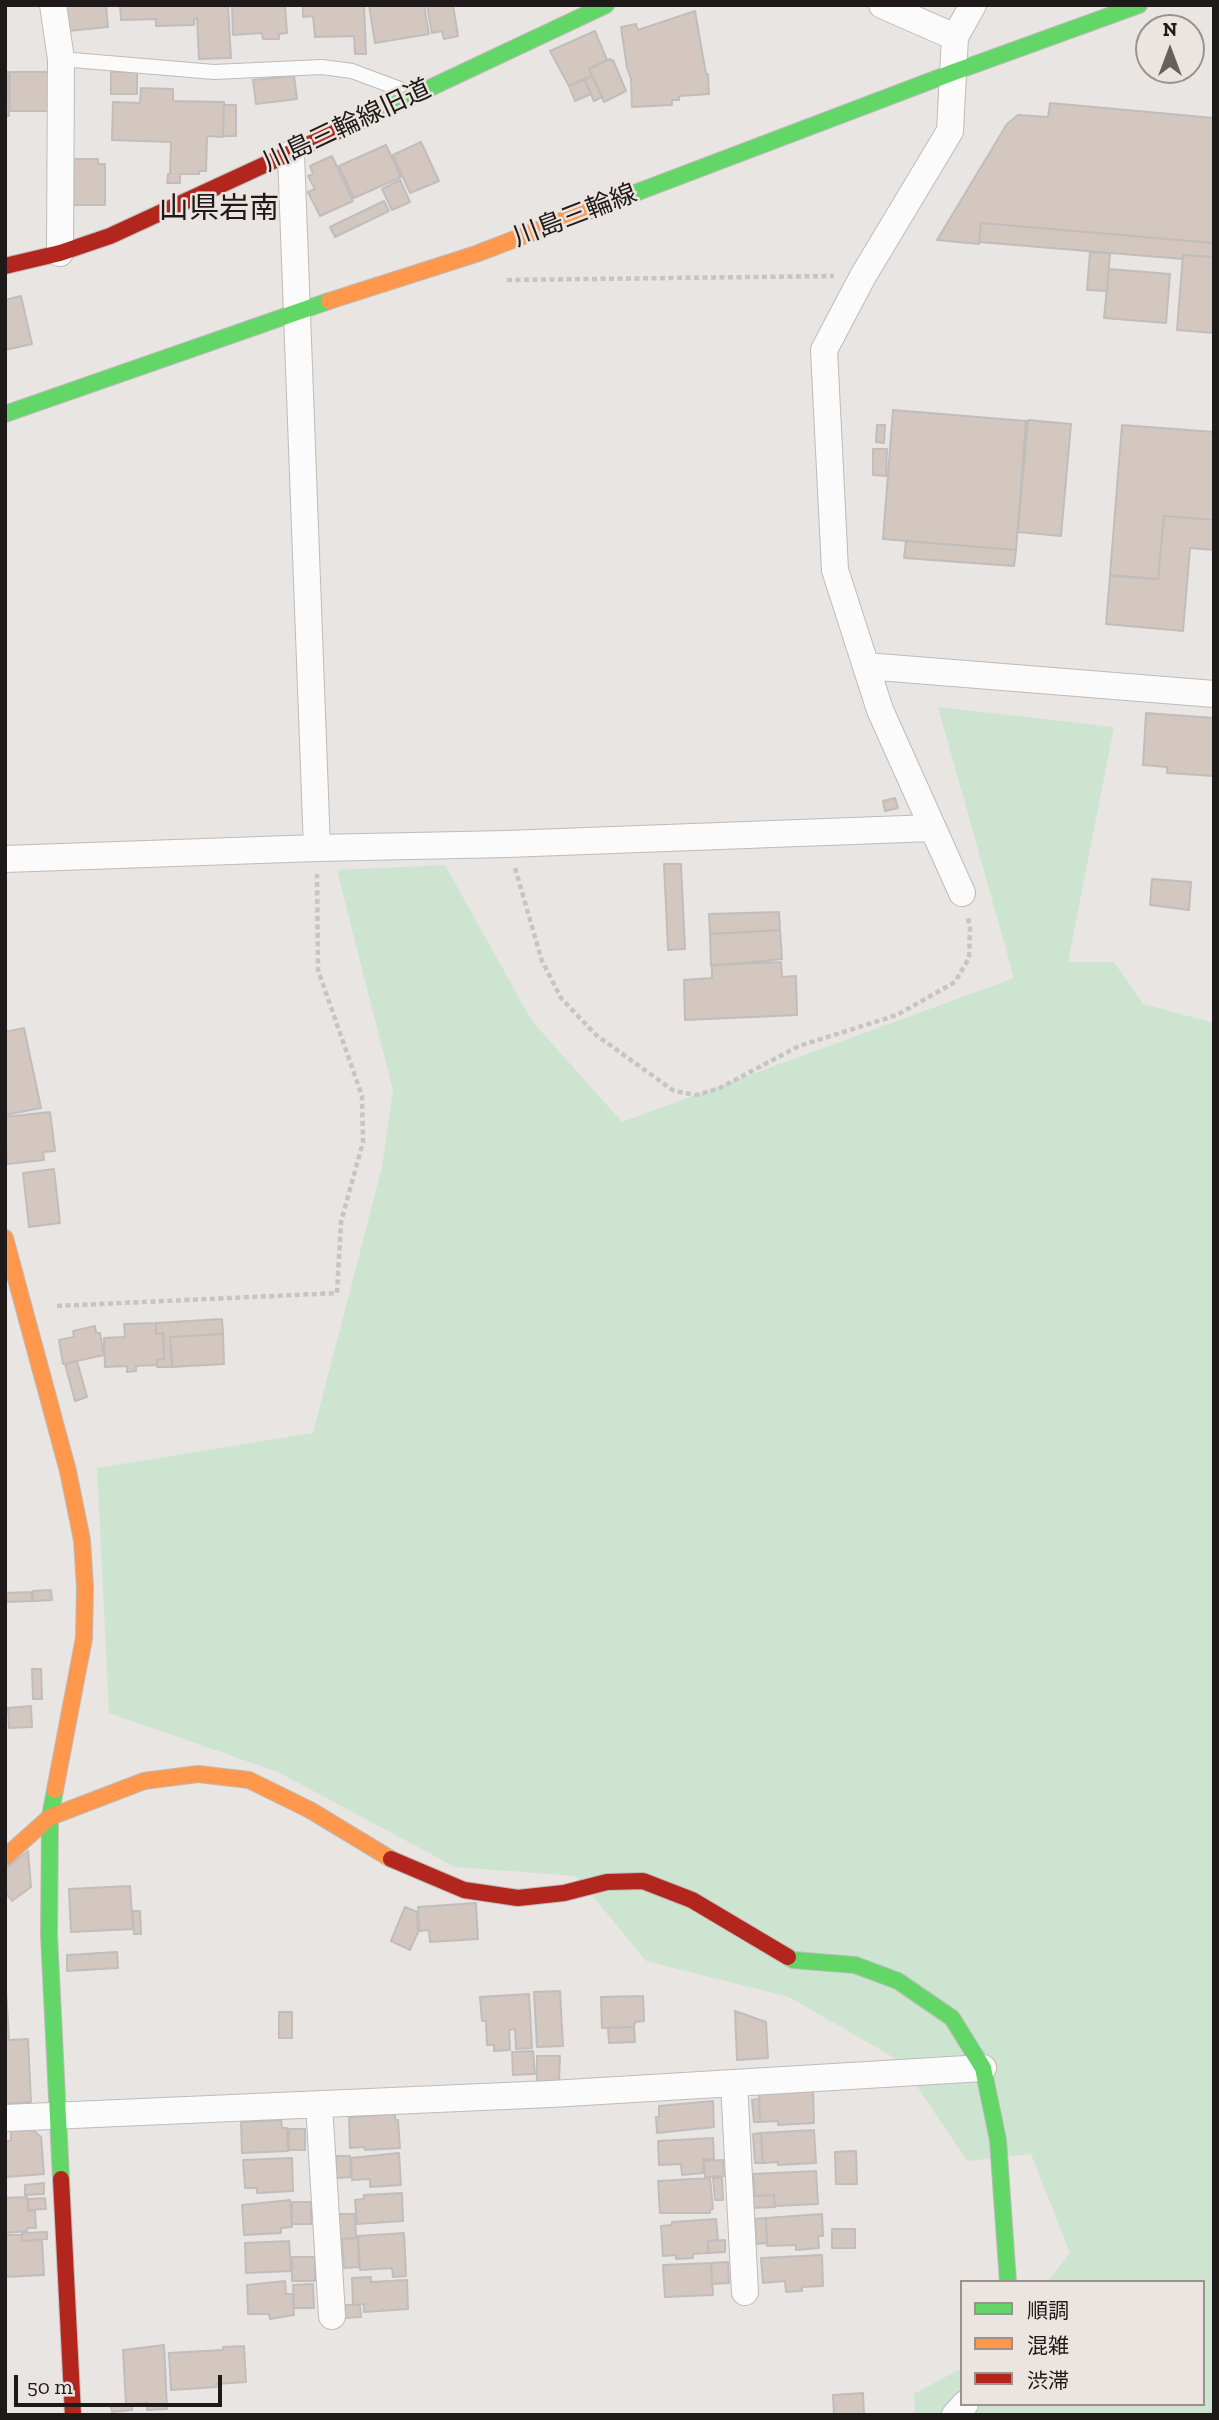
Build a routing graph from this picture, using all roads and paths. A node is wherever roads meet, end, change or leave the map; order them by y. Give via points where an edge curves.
1 (53, 5) edge
2 (606, 5) edge
3 (882, 5) edge
4 (973, 5) edge
5 (1139, 5) edge
6 (955, 37) junction
7 (61, 59) junction
8 (954, 72) junction
9 (413, 95) junction
10 (291, 154) junction
11 (60, 253) junction
12 (477, 254) junction
13 (5, 266) edge
14 (863, 276) junction
15 (298, 311) junction
16 (5, 414) edge
17 (866, 666) junction
18 (1214, 694) edge
19 (932, 828) junction
20 (507, 844) junction
21 (317, 848) junction
22 (5, 859) edge
23 (962, 893) joint
24 (5, 1238) edge
25 (25, 1308) junction
26 (50, 1817) junction
27 (5, 1857) edge
28 (983, 2068) junction
29 (734, 2083) junction
30 (319, 2104) junction
31 (57, 2115) junction
32 (5, 2118) edge
33 (1008, 2280) edge
34 (745, 2292) dead end
35 (331, 2316) dead end
36 (73, 2415) edge

1 - 7 street
2 - 9 street, 川島三輪線旧道
3 - 6 street
4 - 6 street
5 - 8 street, 川島三輪線
6 - 8 street
7 - 9 lane via 214,72 323,67 352,71
7 - 11 street
8 - 12 street, 川島三輪線
8 - 14 street via 950,131
9 - 10 street, 川島三輪線旧道
10 - 11 street, 川島三輪線旧道 via 110,236
10 - 15 street
11 - 13 street, 川島三輪線旧道
12 - 14 path via 497,280
12 - 15 street, 川島三輪線
14 - 17 street via 824,350 835,570
15 - 16 street, 川島三輪線
15 - 21 street
17 - 18 street
17 - 19 street via 880,710
19 - 20 street
19 - 23 street
20 - 21 street
20 - 23 path via 542,961 561,998 596,1035 674,1091 696,1095 718,1089 799,1046 897,1015 955,982 969,958 971,929
21 - 22 street
21 - 25 path via 318,970 362,1096 363,1142 341,1222 337,1293
24 - 25 street
25 - 26 street via 68,1471 82,1540 85,1587 84,1638
26 - 27 street
26 - 28 street via 144,1781 198,1774 249,1780 310,1810 397,1863 464,1890 518,1898 607,1882 643,1881 692,1900 793,1960 855,1965 898,1981 952,2018
26 - 31 street via 49,1935
28 - 29 street
28 - 33 street via 998,2140
29 - 30 street
29 - 34 street
30 - 31 street
30 - 35 street
31 - 32 street
31 - 36 street

